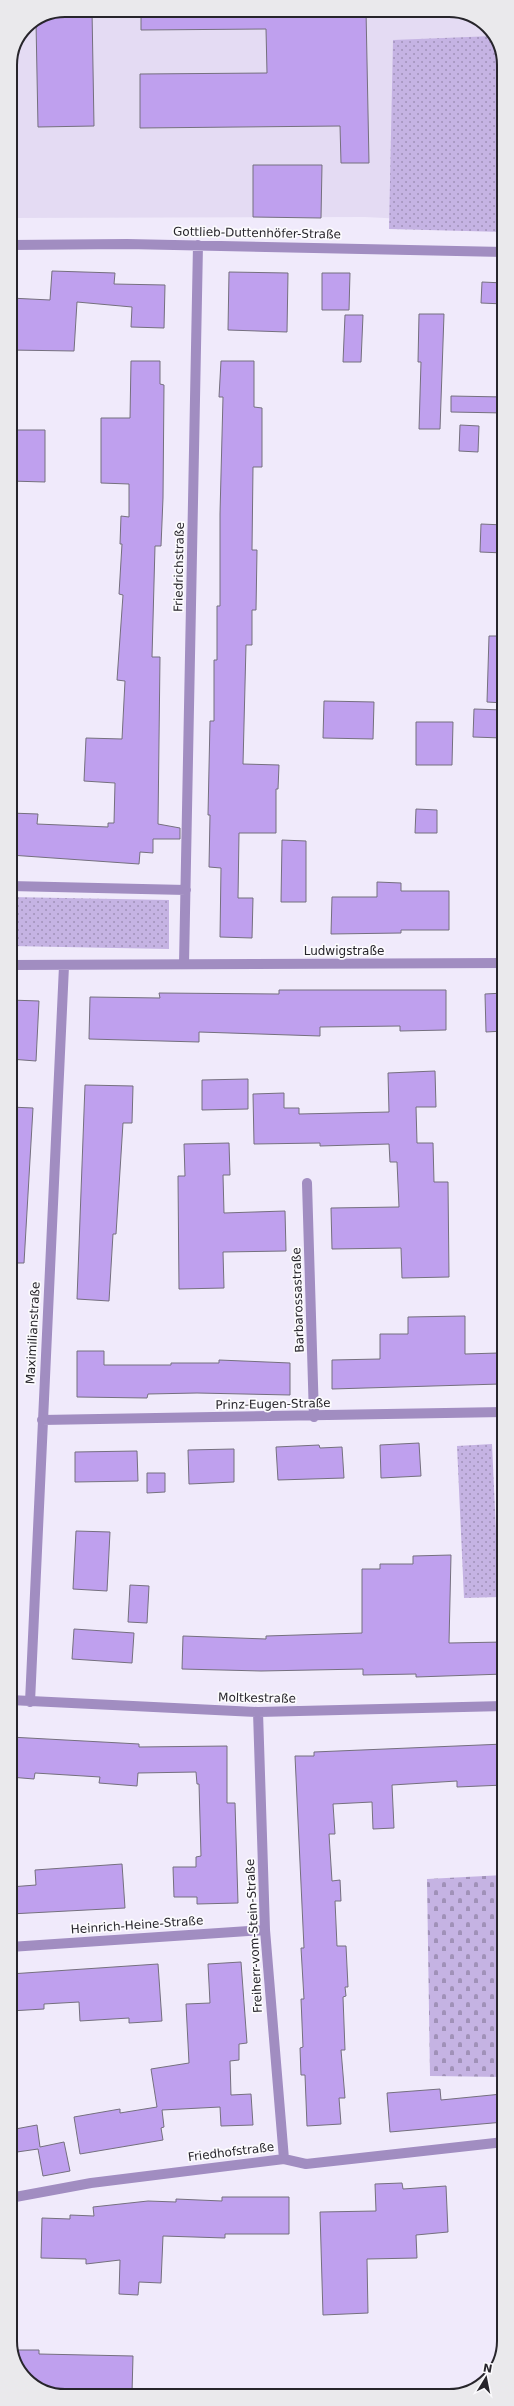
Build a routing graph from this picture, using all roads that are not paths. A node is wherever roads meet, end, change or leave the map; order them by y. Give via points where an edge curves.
1 (17, 245) edge
2 (198, 245) junction
3 (497, 252) edge
4 (17, 886) edge
5 (186, 890) junction
6 (497, 963) edge
7 (184, 964) junction
8 (17, 965) edge
9 (64, 966) junction
10 (307, 1183) dead end
11 (497, 1412) edge
12 (314, 1417) junction
13 (42, 1420) junction
14 (17, 1701) edge
15 (30, 1702) junction
16 (497, 1706) edge
17 (258, 1712) junction
18 (265, 1930) junction
19 (17, 1947) edge
20 (497, 2143) edge
21 (284, 2159) junction
22 (17, 2197) edge

1 - 2 street, Gottlieb-Duttenhöfer-Straße
2 - 3 street, Gottlieb-Duttenhöfer-Straße
2 - 5 street, Friedrichstraße
4 - 5 street
5 - 7 street
6 - 7 street, Ludwigstraße
7 - 9 street, Ludwigstraße
8 - 9 street, Ludwigstraße
9 - 13 street, Maximilianstraße
10 - 12 street, Barbarossastraße
11 - 12 street, Prinz-Eugen-Straße
12 - 13 street, Prinz-Eugen-Straße
13 - 15 street, Maximilianstraße
14 - 15 street, Moltkestraße
15 - 17 street, Moltkestraße
16 - 17 street, Moltkestraße
17 - 18 street, Freiherr-vom-Stein-Straße
18 - 19 street, Heinrich-Heine-Straße
18 - 21 street, Freiherr-vom-Stein-Straße
20 - 21 street, Friedhofstraße via 306,2164
21 - 22 street, Friedhofstraße via 91,2183

